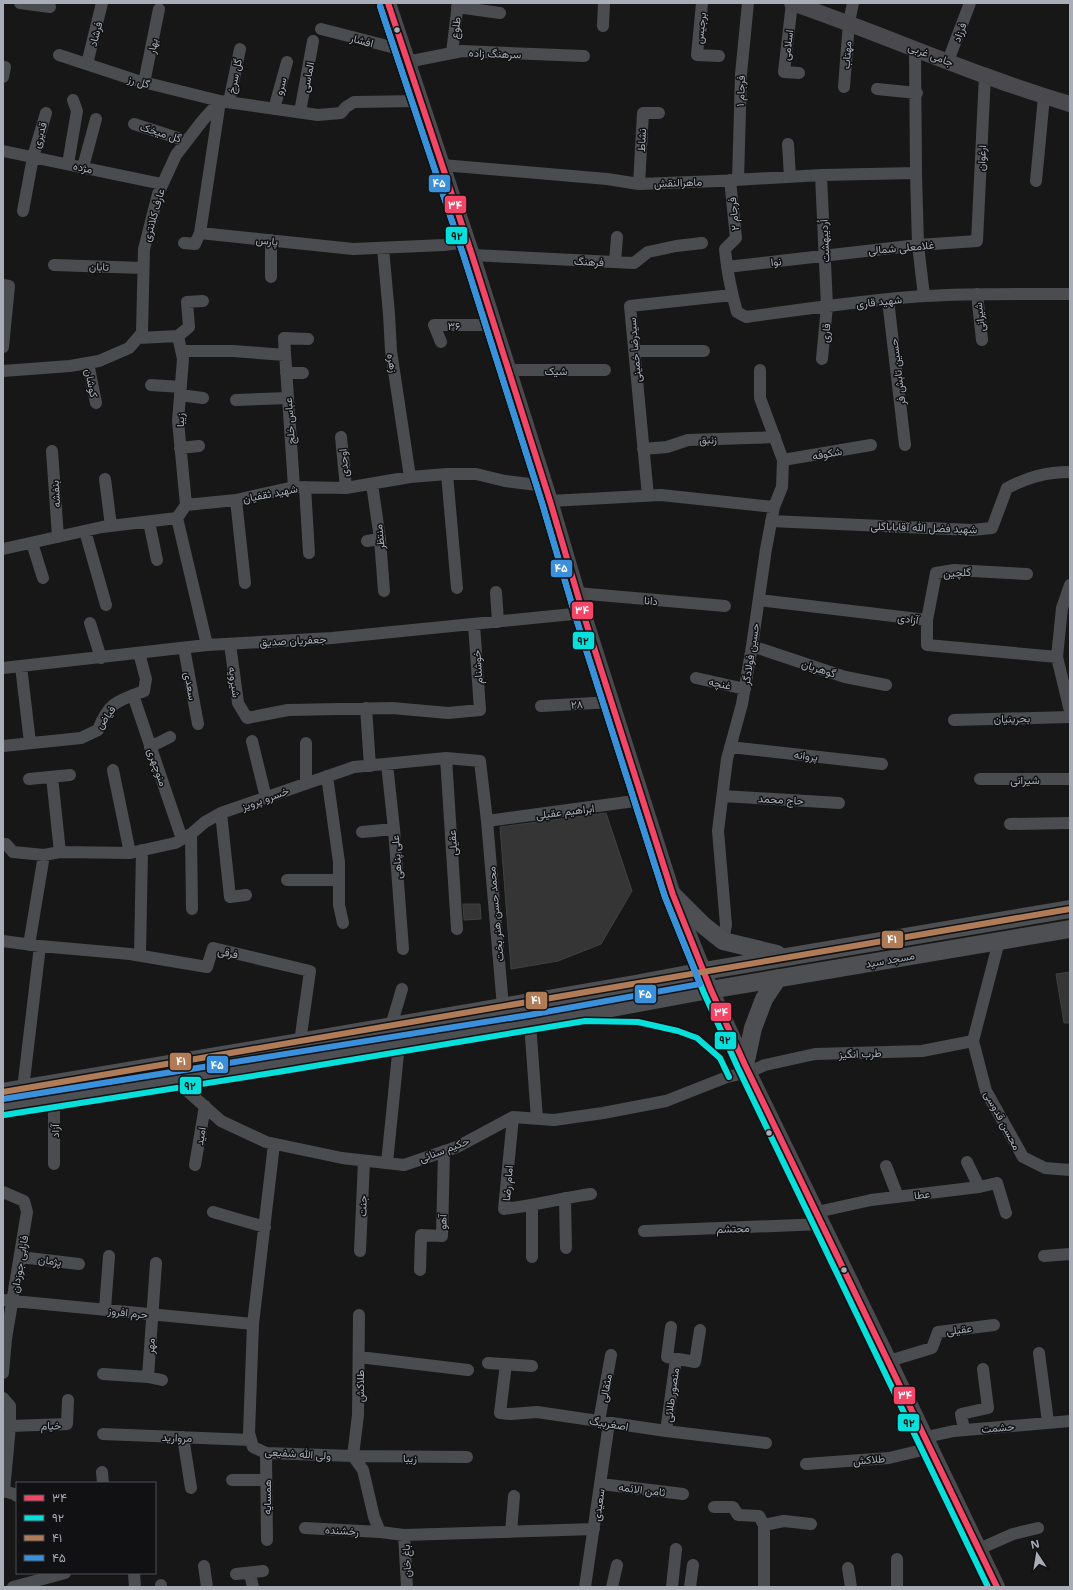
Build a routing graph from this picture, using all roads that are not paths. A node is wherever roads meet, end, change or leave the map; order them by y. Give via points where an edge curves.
1 (20, 3) edge
2 (102, 3) edge
3 (388, 3) edge
4 (604, 3) edge
5 (702, 3) edge
6 (748, 3) edge
7 (792, 3) edge
8 (853, 3) edge
9 (970, 3) edge
10 (458, 5) edge
11 (50, 7) dead end
12 (159, 9) dead end
13 (500, 13) dead end
14 (849, 22) junction
15 (603, 26) dead end
16 (321, 29) dead end
17 (313, 41) dead end
18 (915, 48) junction
19 (240, 49) dead end
20 (452, 54) junction
21 (60, 55) dead end
22 (405, 56) junction
23 (584, 56) dead end
24 (719, 56) dead end
25 (948, 61) junction
26 (287, 62) dead end
27 (87, 64) junction
28 (799, 73) dead end
29 (985, 75) junction
30 (144, 83) junction
31 (844, 87) dead end
32 (877, 90) dead end
33 (917, 93) junction
34 (1044, 97) junction
35 (73, 100) dead end
36 (421, 101) junction
37 (225, 102) junction
38 (1070, 104) edge
39 (274, 109) junction
40 (300, 112) junction
41 (46, 113) dead end
42 (659, 114) dead end
43 (96, 119) dead end
44 (134, 124) dead end
45 (187, 141) junction
46 (788, 144) dead end
47 (3, 151) edge
48 (33, 157) junction
49 (68, 164) junction
50 (442, 165) junction
51 (83, 167) junction
52 (916, 173) junction
53 (821, 175) junction
54 (790, 177) junction
55 (734, 180) junction
56 (1036, 181) dead end
57 (162, 184) junction
58 (639, 184) junction
59 (23, 211) dead end
60 (200, 233) junction
61 (617, 237) dead end
62 (271, 240) junction
63 (977, 241) joint
64 (184, 243) dead end
65 (702, 243) dead end
66 (918, 245) junction
67 (383, 248) junction
68 (469, 249) junction
69 (825, 255) junction
70 (615, 262) junction
71 (54, 265) dead end
72 (727, 267) junction
73 (143, 268) junction
74 (271, 277) dead end
75 (3, 285) edge
76 (977, 294) junction
77 (1070, 294) edge
78 (732, 295) junction
79 (924, 296) junction
80 (888, 300) junction
81 (203, 301) dead end
82 (827, 306) junction
83 (493, 325) junction
84 (178, 336) junction
85 (138, 338) junction
86 (308, 339) dead end
87 (982, 340) dead end
88 (441, 342) dead end
89 (3, 347) edge
90 (704, 350) dead end
91 (182, 351) junction
92 (634, 351) junction
93 (285, 355) junction
94 (822, 359) dead end
95 (88, 363) junction
96 (507, 370) junction
97 (605, 370) dead end
98 (760, 370) dead end
99 (3, 371) edge
100 (286, 373) junction
101 (302, 373) dead end
102 (151, 385) dead end
103 (180, 391) junction
104 (203, 398) dead end
105 (288, 398) junction
106 (236, 400) dead end
107 (96, 404) dead end
108 (341, 437) dead end
109 (774, 437) junction
110 (871, 445) dead end
111 (905, 445) dead end
112 (199, 446) dead end
113 (180, 448) junction
114 (643, 449) junction
115 (52, 451) dead end
116 (783, 460) junction
117 (1070, 472) edge
118 (447, 474) junction
119 (410, 477) junction
120 (105, 479) dead end
121 (372, 484) junction
122 (300, 487) junction
123 (346, 488) junction
124 (547, 494) junction
125 (648, 496) junction
126 (236, 500) junction
127 (186, 505) junction
128 (774, 507) junction
129 (177, 518) junction
130 (771, 521) junction
131 (149, 522) junction
132 (111, 526) junction
133 (85, 531) junction
134 (58, 537) junction
135 (380, 539) junction
136 (367, 541) dead end
137 (32, 543) junction
138 (3, 549) edge
139 (309, 553) dead end
140 (157, 560) dead end
141 (1026, 574) dead end
142 (43, 578) dead end
143 (245, 583) dead end
144 (1070, 585) edge
145 (457, 588) dead end
146 (384, 591) dead end
147 (496, 592) dead end
148 (577, 593) junction
149 (759, 600) junction
150 (106, 605) dead end
151 (725, 606) dead end
152 (1066, 609) edge
153 (583, 613) junction
154 (927, 620) junction
155 (498, 622) junction
156 (90, 623) dead end
157 (474, 624) junction
158 (230, 644) junction
159 (207, 645) junction
160 (752, 646) junction
161 (184, 648) junction
162 (140, 653) junction
163 (1057, 657) junction
164 (101, 658) junction
165 (21, 666) junction
166 (3, 668) edge
167 (696, 678) dead end
168 (886, 685) dead end
169 (745, 689) junction
170 (133, 695) junction
171 (612, 702) junction
172 (541, 706) dead end
173 (366, 708) junction
174 (1070, 710) edge
175 (1070, 717) edge
176 (954, 720) dead end
177 (198, 724) dead end
178 (170, 737) dead end
179 (252, 741) dead end
180 (30, 743) junction
181 (306, 743) dead end
182 (3, 746) edge
183 (150, 747) junction
184 (730, 747) junction
185 (446, 758) junction
186 (387, 764) junction
187 (882, 764) dead end
188 (370, 766) junction
189 (113, 770) dead end
190 (70, 775) dead end
191 (327, 776) junction
192 (52, 777) junction
193 (29, 779) dead end
194 (980, 779) dead end
195 (1070, 779) edge
196 (306, 783) junction
197 (722, 796) junction
198 (266, 798) junction
199 (642, 800) junction
200 (839, 803) dead end
201 (221, 813) junction
202 (487, 820) junction
203 (1010, 824) dead end
204 (1070, 824) edge
205 (394, 829) junction
206 (362, 832) dead end
207 (187, 837) junction
208 (3, 844) edge
209 (142, 850) junction
210 (60, 852) junction
211 (130, 853) junction
212 (44, 855) junction
213 (287, 880) dead end
214 (338, 880) junction
215 (246, 895) dead end
216 (673, 895) junction
217 (192, 909) dead end
218 (1070, 909) edge
219 (343, 923) dead end
220 (457, 928) dead end
221 (1070, 929) edge
222 (3, 941) edge
223 (723, 941) junction
224 (999, 941) junction
225 (34, 945) junction
226 (403, 949) dead end
227 (140, 955) junction
228 (789, 957) junction
229 (704, 971) junction
230 (778, 978) junction
231 (402, 989) dead end
232 (711, 990) junction
233 (503, 1007) junction
234 (530, 1023) junction
235 (391, 1026) junction
236 (973, 1041) junction
237 (300, 1042) junction
238 (399, 1044) junction
239 (747, 1069) junction
240 (175, 1080) junction
241 (23, 1089) junction
242 (3, 1092) edge
243 (54, 1099) junction
244 (204, 1106) junction
245 (3, 1107) edge
246 (513, 1117) junction
247 (537, 1119) junction
248 (274, 1144) junction
249 (444, 1151) junction
250 (364, 1161) junction
251 (967, 1162) dead end
252 (387, 1163) junction
253 (54, 1164) dead end
254 (195, 1165) dead end
255 (886, 1166) dead end
256 (1070, 1170) edge
257 (979, 1187) junction
258 (3, 1192) edge
259 (591, 1194) dead end
260 (898, 1197) junction
261 (565, 1198) junction
262 (532, 1206) junction
263 (213, 1212) dead end
264 (1006, 1213) dead end
265 (820, 1218) junction
266 (265, 1227) junction
267 (644, 1231) dead end
268 (566, 1248) dead end
269 (360, 1250) dead end
270 (1070, 1254) edge
271 (109, 1256) dead end
272 (1044, 1256) dead end
273 (20, 1257) junction
274 (532, 1257) dead end
275 (156, 1263) dead end
276 (79, 1264) dead end
277 (420, 1270) dead end
278 (8, 1300) edge
279 (105, 1309) junction
280 (151, 1314) junction
281 (360, 1315) dead end
282 (253, 1324) junction
283 (994, 1325) dead end
284 (671, 1327) dead end
285 (700, 1330) dead end
286 (1039, 1353) dead end
287 (611, 1355) dead end
288 (359, 1357) junction
289 (676, 1359) junction
290 (890, 1361) junction
291 (488, 1364) dead end
292 (506, 1364) junction
293 (532, 1366) dead end
294 (983, 1369) dead end
295 (468, 1370) dead end
296 (3, 1373) edge
297 (103, 1374) dead end
298 (148, 1377) junction
299 (162, 1380) dead end
300 (3, 1398) edge
301 (68, 1400) dead end
302 (1070, 1421) edge
303 (604, 1422) junction
304 (1048, 1422) junction
305 (10, 1426) junction
306 (964, 1430) junction
307 (666, 1431) junction
308 (103, 1434) dead end
309 (183, 1437) junction
310 (251, 1440) junction
311 (928, 1442) junction
312 (766, 1443) dead end
313 (266, 1453) junction
314 (353, 1456) junction
315 (467, 1457) dead end
316 (806, 1464) dead end
317 (232, 1480) dead end
318 (266, 1480) junction
319 (601, 1484) junction
320 (191, 1488) dead end
321 (4, 1492) edge
322 (683, 1494) dead end
323 (16, 1495) edge
324 (514, 1496) dead end
325 (714, 1507) dead end
326 (810, 1524) dead end
327 (764, 1525) junction
328 (305, 1528) dead end
329 (1038, 1528) dead end
330 (594, 1529) junction
331 (380, 1532) junction
332 (511, 1532) junction
333 (404, 1535) junction
334 (267, 1540) dead end
335 (979, 1549) junction
336 (676, 1550) dead end
337 (897, 1559) dead end
338 (617, 1565) dead end
339 (693, 1565) dead end
340 (204, 1566) dead end
341 (848, 1568) dead end
342 (263, 1571) dead end
343 (57, 1574) edge
344 (134, 1574) edge
345 (236, 1574) dead end
346 (250, 1574) junction
347 (27, 1578) edge
348 (999, 1585) edge
349 (13, 1587) edge
350 (135, 1587) edge
351 (207, 1587) edge
352 (252, 1587) edge
353 (407, 1587) edge
354 (584, 1587) edge
355 (612, 1587) edge
356 (672, 1587) edge
357 (690, 1587) edge
358 (764, 1587) edge
359 (851, 1587) edge
360 (897, 1587) edge

1 - 11 street
2 - 27 street, فرشاد
3 - 22 main road
4 - 15 street
5 - 24 street, برجیس via 697,55
6 - 55 street, فرجام ۱
7 - 14 main road, جامی غربی
7 - 28 street, اسلامی via 784,72
8 - 14 street, مهتاب
9 - 25 street, فرزاد
10 - 13 street
10 - 20 street, طلوع
12 - 30 street, بهار
14 - 18 main road, جامی غربی
14 - 31 street, مهتاب
16 - 22 street, افشار
17 - 40 street, الماسی
18 - 25 main road, جامی غربی
18 - 33 street
19 - 37 street, گل سرخ
20 - 22 street, سرهنگ زاده
20 - 23 street, سرهنگ زاده via 462,51
21 - 27 street, گل رز
22 - 36 main road
25 - 29 main road, جامی غربی
26 - 39 street, سرو
27 - 30 street, گل رز
29 - 34 main road, جامی غربی
29 - 63 street, ارغوان
30 - 37 street, گل رز
32 - 33 street
33 - 52 street
34 - 38 main road, جامی غربی
34 - 56 street
35 - 49 street via 78,111
36 - 40 street via 354,102 341,113 318,115
36 - 50 main road
37 - 39 street
37 - 45 street, عارف کلانتری
37 - 60 street
39 - 40 street
41 - 48 street, قدیری
42 - 58 street, نشاط via 643,113
43 - 51 street
44 - 45 street, گل میخک
45 - 57 street, عارف کلانتری via 176,155
46 - 54 street
47 - 48 street, مژده
48 - 49 street, مژده
48 - 59 street, قدیری
49 - 51 street, مژده
50 - 58 street, ماهرالنقش
50 - 68 main road
51 - 57 street, مژده
52 - 53 street, ماهرالنقش
52 - 66 street
53 - 54 street, ماهرالنقش
53 - 69 street, اُردیبهشت
54 - 55 street, ماهرالنقش
55 - 58 street, ماهرالنقش
55 - 72 street, فرجام ۲ via 736,238 724,249
57 - 73 street, عارف کلانتری via 144,249
60 - 62 street, پارس
60 - 64 street via 195,244
61 - 70 street
62 - 67 street, پارس via 353,249
62 - 74 street
63 - 66 street, غلامعلی شمالی
65 - 70 street, فرهنگ via 648,252 634,263
66 - 69 street, غلامعلی شمالی
66 - 79 street
67 - 68 street, پارس via 444,245
67 - 119 street, زهره via 391,351
68 - 70 street, فرهنگ
68 - 83 main road
69 - 72 street, نوا
69 - 82 street, اُردیبهشت
71 - 73 street, تابان
72 - 78 street, شهید قاری
73 - 85 street, عارف کلانتری via 142,333
75 - 89 street via 9,286
76 - 77 street, شهید قاری
76 - 79 street, شهید قاری
76 - 87 street, شیرانی
78 - 82 street, شهید قاری via 737,312 746,317
78 - 92 street, سیدرضا خمینی via 630,306
79 - 80 street, شهید قاری
80 - 82 street, شهید قاری
80 - 111 street, حسین تابش فر
81 - 84 street via 187,302 189,326
82 - 94 street, قاری
83 - 88 street, ۳۶ via 434,325
83 - 96 main road
84 - 85 street
84 - 91 street, زیبا
85 - 95 street via 129,348
86 - 93 street, عباس خلج via 284,338
90 - 92 street
91 - 93 street
91 - 103 street, زیبا via 184,359
92 - 114 street, سیدرضا خمینی
93 - 100 street, عباس خلج
95 - 99 street
95 - 107 street, کوشان
96 - 97 street, شیک
96 - 124 main road
98 - 109 street, حسین فولادگر via 760,398
100 - 101 street
100 - 105 street, عباس خلج
102 - 103 street
103 - 104 street
103 - 113 street, زیبا
105 - 106 street
105 - 122 street, عباس خلج
108 - 123 street, اوحدی
109 - 114 street, زنبق via 688,440 667,447
109 - 116 street, حسین فولادگر
110 - 116 street, شکوفه
112 - 113 street
113 - 127 street, زیبا
114 - 125 street, سیدرضا خمینی
115 - 134 street, بنفشه
116 - 128 street, حسین فولادگر via 782,487
117 - 130 street, شهید فضل الله آقاباباگلی via 1052,472 1024,479 1008,488 992,528 972,530
118 - 119 street, شهید ثقفیان
118 - 124 street, شهید ثقفیان via 476,474
118 - 145 street
119 - 121 street, شهید ثقفیان
120 - 132 street
121 - 123 street, شهید ثقفیان
121 - 135 street, منتظر
122 - 123 street, شهید ثقفیان
122 - 126 street, شهید ثقفیان
122 - 139 street, عباس خلج
124 - 125 street
124 - 148 main road
125 - 128 street via 662,495
126 - 127 street, شهید ثقفیان
126 - 143 street
127 - 129 street
128 - 130 street, حسین فولادگر
129 - 131 street
129 - 159 street
130 - 149 street, حسین فولادگر
131 - 132 street
131 - 140 street
132 - 133 street
133 - 134 street
133 - 150 street
134 - 137 street
135 - 136 street
135 - 146 street, منتظر
137 - 138 street
137 - 142 street
141 - 154 street, گلچین via 954,570 936,573
144 - 152 street
147 - 155 street
148 - 151 street, دانا
148 - 153 main road
149 - 154 street, آزادی
149 - 160 street, حسین فولادگر
152 - 163 street
153 - 155 street, جعفریان صدیق
153 - 171 main road
154 - 163 street, آزادی via 928,645
155 - 157 street, جعفریان صدیق
156 - 164 street
157 - 158 street, جعفریان صدیق via 332,638
157 - 173 street, خوشنام via 480,710 448,713
158 - 159 street, جعفریان صدیق
158 - 173 street, شیرویه via 238,703 247,718 288,710
159 - 161 street, جعفریان صدیق
160 - 168 street, گوهریان via 845,677
160 - 169 street, حسین فولادگر
161 - 162 street, جعفریان صدیق
161 - 177 street, سعدی
162 - 164 street, جعفریان صدیق
162 - 170 street, فیاض via 146,678 144,691
163 - 174 street
164 - 165 street, جعفریان صدیق
165 - 166 street, جعفریان صدیق
165 - 180 street
167 - 169 street, غنچه
169 - 184 street, حسین فولادگر
170 - 180 street, فیاض via 111,705 98,730 81,738
170 - 183 street, منوچهری
171 - 172 street, ۲۸
171 - 199 main road
173 - 188 street
175 - 176 street, بحرینیان
178 - 183 street
179 - 198 street
180 - 182 street, فیاض
181 - 196 street
183 - 207 street, منوچهری
184 - 187 street, پروانه
184 - 197 street, حسین فولادگر
185 - 186 street, خسرو پرویز
185 - 202 street, خسرو پرویز via 480,761
185 - 220 street, عقیلی
186 - 188 street, خسرو پرویز
186 - 205 street, علی پناهی
188 - 191 street, خسرو پرویز via 354,767
189 - 211 street
190 - 192 street
191 - 196 street, خسرو پرویز
191 - 214 street via 339,862
192 - 193 street
192 - 210 street
194 - 195 street, شیرانی
196 - 198 street, خسرو پرویز
197 - 200 street, حاج محمد
197 - 223 street, حسین فولادگر via 718,831 726,925
198 - 201 street, خسرو پرویز
199 - 202 street, ابراهیم عقیلی
199 - 216 main road
201 - 207 street, خسرو پرویز
201 - 215 street via 230,897
202 - 233 street, محمد حسن هنر بخت
203 - 204 street
205 - 206 street
205 - 226 street, علی پناهی
207 - 209 street, خسرو پرویز via 174,843
207 - 217 street, منوچهری
208 - 212 street, خسرو پرویز via 13,852
209 - 211 street, خسرو پرویز
209 - 227 street
210 - 211 street, خسرو پرویز
210 - 212 street, خسرو پرویز
212 - 225 street
213 - 214 street
214 - 219 street
216 - 223 main road
216 - 229 main road
218 - 228 main road, مسجد سید
221 - 224 main road, مسجد سید
222 - 225 street, فرقی
223 - 228 main road
224 - 230 main road, مسجد سید
224 - 236 street, محسن قدوسی
225 - 227 street, فرقی
225 - 241 street
227 - 237 street, فرقی via 207,967 213,948 310,972
228 - 229 main road, مسجد سید
229 - 232 main road
229 - 233 main road, مسجد سید
230 - 232 main road, مسجد سید
230 - 239 main road via 764,999 753,1028
231 - 235 street
232 - 234 main road, مسجد سید
232 - 239 main road
233 - 235 main road, مسجد سید
234 - 238 main road, مسجد سید
234 - 247 street
235 - 237 main road, مسجد سید
236 - 239 street, طرب انگیز via 922,1051 815,1054
236 - 256 street, محسن قدوسی via 986,1091 1023,1157 1045,1168
237 - 241 main road, مسجد سید
238 - 240 main road, مسجد سید
238 - 252 street
239 - 247 street via 666,1101 554,1120
239 - 265 main road
240 - 243 main road, مسجد سید
240 - 244 street, حکیم سنائی
241 - 242 main road, مسجد سید
243 - 245 main road, مسجد سید
243 - 253 street, آزاد
244 - 248 street, حکیم سنائی via 221,1121
244 - 254 street, امید
246 - 247 street
246 - 249 street, حکیم سنائی via 457,1147
246 - 262 street, امام رضا via 504,1210
248 - 250 street, حکیم سنائی
248 - 266 street, ولی الله شفیعی
249 - 252 street, حکیم سنائی via 404,1165
249 - 277 street, آهو via 442,1236 421,1235
250 - 252 street, حکیم سنائی
250 - 269 street, جنت
251 - 257 street
255 - 260 street
257 - 260 street, عطا
257 - 264 street, عطا via 997,1183
258 - 273 street, فارابی جوزدان via 24,1201 27,1212
259 - 261 street, امام رضا
260 - 265 street, عطا via 872,1200
261 - 262 street, امام رضا
261 - 268 street
262 - 274 street
263 - 266 street
265 - 267 street, محتشم
265 - 290 main road
266 - 282 street, ولی الله شفیعی
270 - 272 street
271 - 279 street
273 - 276 street, پژمان
273 - 278 street, فارابی جوزدان
275 - 280 street, مهر
278 - 279 street, حرم افروز
278 - 296 street, فارابی جوزدان
279 - 280 street, حرم افروز
280 - 282 street, حرم افروز
280 - 298 street, مهر
281 - 288 street, طلاکش
282 - 310 street, ولی الله شفیعی via 249,1433
283 - 290 street, عقیلی via 938,1332 932,1348
284 - 289 street via 667,1357
285 - 289 street via 695,1362
286 - 304 street
287 - 303 street, مثقالی
288 - 295 street
288 - 314 street, طلاکش via 358,1415
289 - 307 street, منصور طلائی
290 - 311 main road
291 - 292 street
292 - 293 street
292 - 303 street, اصغربیگ via 500,1412 537,1412
294 - 306 street via 988,1408 961,1414
297 - 298 street
298 - 299 street
300 - 305 street via 10,1406
301 - 305 street, خیام via 67,1424
302 - 304 street, حشمت
303 - 307 street, اصغربیگ
303 - 319 street, سعیدی
304 - 306 street, حشمت
305 - 321 street
306 - 311 street, حشمت
307 - 312 street, اصغربیگ
308 - 309 street, مروارید
309 - 310 street, مروارید
309 - 320 street
310 - 313 street, ولی الله شفیعی via 253,1447
311 - 316 street, طلاکش via 889,1458
311 - 335 main road
313 - 314 street, ولی الله شفیعی
313 - 318 street, همسایه
314 - 315 street, زیبا
314 - 331 street via 363,1470
317 - 318 street
318 - 334 street, همسایه
319 - 322 street, ثامن الائمه
319 - 330 street, سعیدی
321 - 323 street
324 - 332 street
325 - 327 street via 733,1507 738,1515 759,1516
326 - 327 street via 784,1521
327 - 358 street
328 - 331 street, رخشنده
329 - 335 street via 1013,1534
330 - 332 street
330 - 354 street, سعیدی
331 - 333 street
332 - 333 street
333 - 353 street, باغ خان
335 - 348 main road
336 - 356 street
337 - 360 street
338 - 355 street
339 - 357 street
340 - 351 street
341 - 359 street
342 - 346 street
343 - 347 street
344 - 350 street
345 - 346 street
346 - 352 street
347 - 349 street

